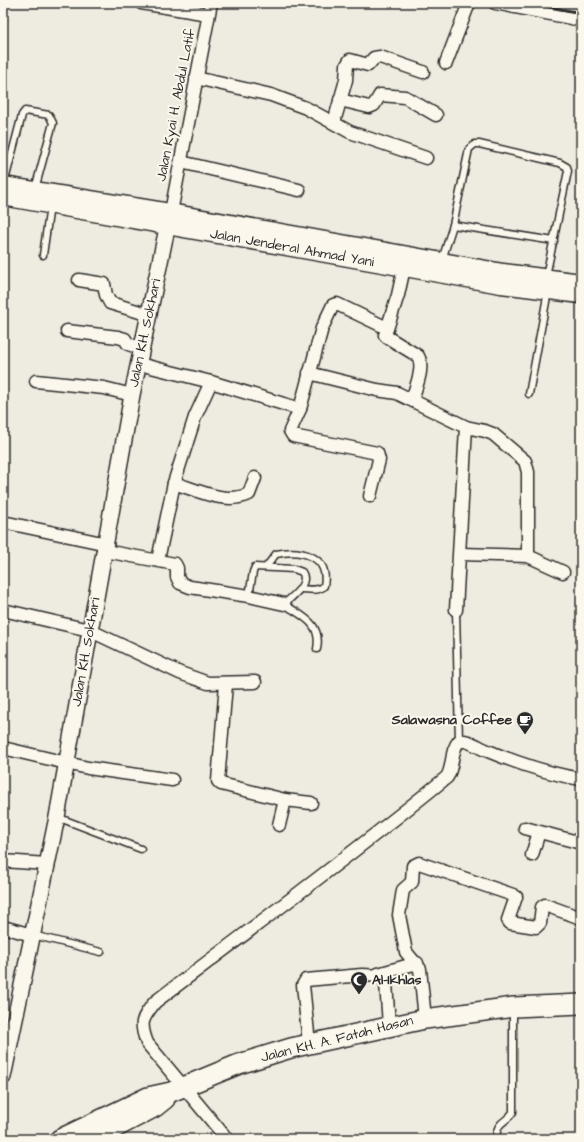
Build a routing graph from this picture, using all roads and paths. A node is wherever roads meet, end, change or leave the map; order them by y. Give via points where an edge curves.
1 (147, 3) edge
2 (469, 3) edge
3 (495, 3) edge
4 (210, 9) edge
5 (581, 20) edge
6 (446, 63) dead end
7 (423, 72) dead end
8 (196, 78) junction
9 (340, 100) junction
10 (436, 115) dead end
11 (334, 122) junction
12 (426, 158) dead end
13 (181, 162) junction
14 (3, 190) edge
15 (35, 190) junction
16 (300, 190) dead end
17 (50, 206) junction
18 (169, 219) junction
19 (453, 225) junction
20 (554, 241) junction
21 (43, 255) dead end
22 (442, 260) junction
23 (404, 268) junction
24 (502, 279) junction
25 (79, 280) dead end
26 (581, 282) edge
27 (547, 285) junction
28 (581, 295) edge
29 (150, 315) junction
30 (387, 328) junction
31 (67, 331) dead end
32 (143, 349) junction
33 (139, 364) junction
34 (309, 372) junction
35 (36, 381) dead end
36 (211, 382) junction
37 (529, 394) dead end
38 (132, 395) junction
39 (412, 400) junction
40 (300, 409) junction
41 (466, 427) junction
42 (254, 478) dead end
43 (174, 483) junction
44 (370, 496) dead end
45 (3, 522) edge
46 (106, 547) junction
47 (460, 554) junction
48 (528, 556) junction
49 (158, 560) junction
50 (266, 566) junction
51 (563, 572) dead end
52 (300, 589) junction
53 (249, 596) junction
54 (284, 604) junction
55 (3, 610) edge
56 (456, 610) joint
57 (89, 630) junction
58 (316, 649) dead end
59 (255, 682) dead end
60 (226, 684) junction
61 (459, 741) junction
62 (3, 748) edge
63 (66, 764) junction
64 (581, 779) edge
65 (172, 780) dead end
66 (285, 800) junction
67 (311, 803) dead end
68 (56, 818) junction
69 (279, 825) dead end
70 (525, 828) dead end
71 (539, 832) junction
72 (581, 843) edge
73 (141, 848) dead end
74 (532, 855) dead end
75 (3, 861) edge
76 (47, 864) junction
77 (581, 918) edge
78 (3, 928) edge
79 (32, 935) junction
80 (101, 952) dead end
81 (417, 963) junction
82 (378, 974) junction
83 (581, 1004) edge
84 (514, 1007) junction
85 (425, 1019) junction
86 (389, 1025) junction
87 (309, 1043) junction
88 (3, 1077) edge
89 (177, 1089) junction
90 (60, 1139) edge
91 (94, 1139) edge
92 (227, 1139) edge
93 (496, 1139) edge

1 - 4 street
2 - 6 street
3 - 5 street
4 - 8 street, Jalan Kyai H. Abdul Latif
7 - 9 street via 380,58 374,58 368,65 350,60
8 - 11 street via 271,95
8 - 13 street, Jalan Kyai H. Abdul Latif
9 - 10 street via 369,107 374,105 380,95 405,97
9 - 11 street
11 - 12 street via 364,137
13 - 16 street
13 - 18 street, Jalan Kyai H. Abdul Latif
14 - 15 main road, Jalan Jenderal Ahmad Yani
14 - 15 lane via 25,111 49,115 53,123
14 - 17 main road, Jalan Jenderal Ahmad Yani
15 - 18 main road, Jalan Jenderal Ahmad Yani
17 - 18 main road, Jalan Jenderal Ahmad Yani
17 - 21 lane
18 - 22 main road, Jalan Jenderal Ahmad Yani
18 - 23 main road, Jalan Jenderal Ahmad Yani
18 - 29 street, Jalan KH. Sokhari
19 - 20 lane
19 - 20 lane via 469,149 479,144 560,163 567,167
19 - 22 lane
20 - 27 lane
22 - 24 main road, Jalan Jenderal Ahmad Yani
23 - 24 main road, Jalan Jenderal Ahmad Yani
23 - 30 street via 397,301
24 - 27 main road, Jalan Jenderal Ahmad Yani
25 - 29 street via 104,284 110,303
26 - 27 main road, Jalan Jenderal Ahmad Yani
27 - 28 main road, Jalan Jenderal Ahmad Yani
27 - 37 lane
29 - 32 street, Jalan KH. Sokhari
30 - 34 street via 337,304 333,305 322,328
30 - 39 street via 387,338 420,359 421,367
31 - 32 street via 118,336 125,339 128,344
32 - 33 street, Jalan KH. Sokhari
33 - 36 street
33 - 38 street, Jalan KH. Sokhari
34 - 39 street via 389,391
34 - 40 street
35 - 38 street via 104,388
36 - 40 street
36 - 43 street via 195,417
38 - 46 street, Jalan KH. Sokhari
39 - 41 street
40 - 44 street via 290,429 293,436 377,453 379,460
41 - 47 street
41 - 48 street via 493,434 525,461 528,472
42 - 43 street via 249,494 227,499
43 - 49 street
45 - 46 street
46 - 49 street
46 - 57 street, Jalan KH. Sokhari
47 - 48 street
47 - 56 street
48 - 51 street
49 - 53 street via 175,564 180,582 190,587
50 - 52 lane via 302,572 304,578
50 - 52 lane via 276,554 295,552 311,555 323,569 324,586 320,590
50 - 53 lane via 255,567 252,572
52 - 54 lane
53 - 54 street
54 - 58 lane via 312,623 317,630
55 - 57 street
56 - 61 lane
57 - 60 street via 180,673 208,683
57 - 63 street, Jalan KH. Sokhari
59 - 60 street
60 - 66 street via 218,780 221,784
61 - 64 street via 464,740 536,768
61 - 89 street via 454,749 447,777 360,848 155,1002 144,1017 142,1028 147,1043
62 - 63 street
63 - 65 street
63 - 68 street, Jalan KH. Sokhari
66 - 67 street
66 - 69 street
68 - 73 lane
68 - 76 street, Jalan KH. Sokhari
70 - 71 street
71 - 72 street
71 - 74 street
75 - 76 street
76 - 79 street, Jalan KH. Sokhari
77 - 81 street via 545,906 542,908 540,923 536,927 510,923 508,920 516,897 513,895 419,863 413,866 412,882 403,890 399,915 406,952
78 - 79 street
79 - 80 lane
79 - 88 street, Jalan KH. Sokhari
81 - 82 street
81 - 85 street via 420,969
82 - 86 street via 385,978
82 - 87 street via 304,981
83 - 84 highway, Jalan KH. A. Fatah Hasan
84 - 85 highway, Jalan KH. A. Fatah Hasan
84 - 93 lane via 512,1112 510,1117 499,1125
85 - 86 highway, Jalan KH. A. Fatah Hasan
86 - 87 highway, Jalan KH. A. Fatah Hasan
87 - 89 highway, Jalan KH. A. Fatah Hasan via 239,1064
89 - 90 highway, Jalan KH. A. Fatah Hasan via 148,1097
89 - 91 highway via 155,1107
89 - 92 street

